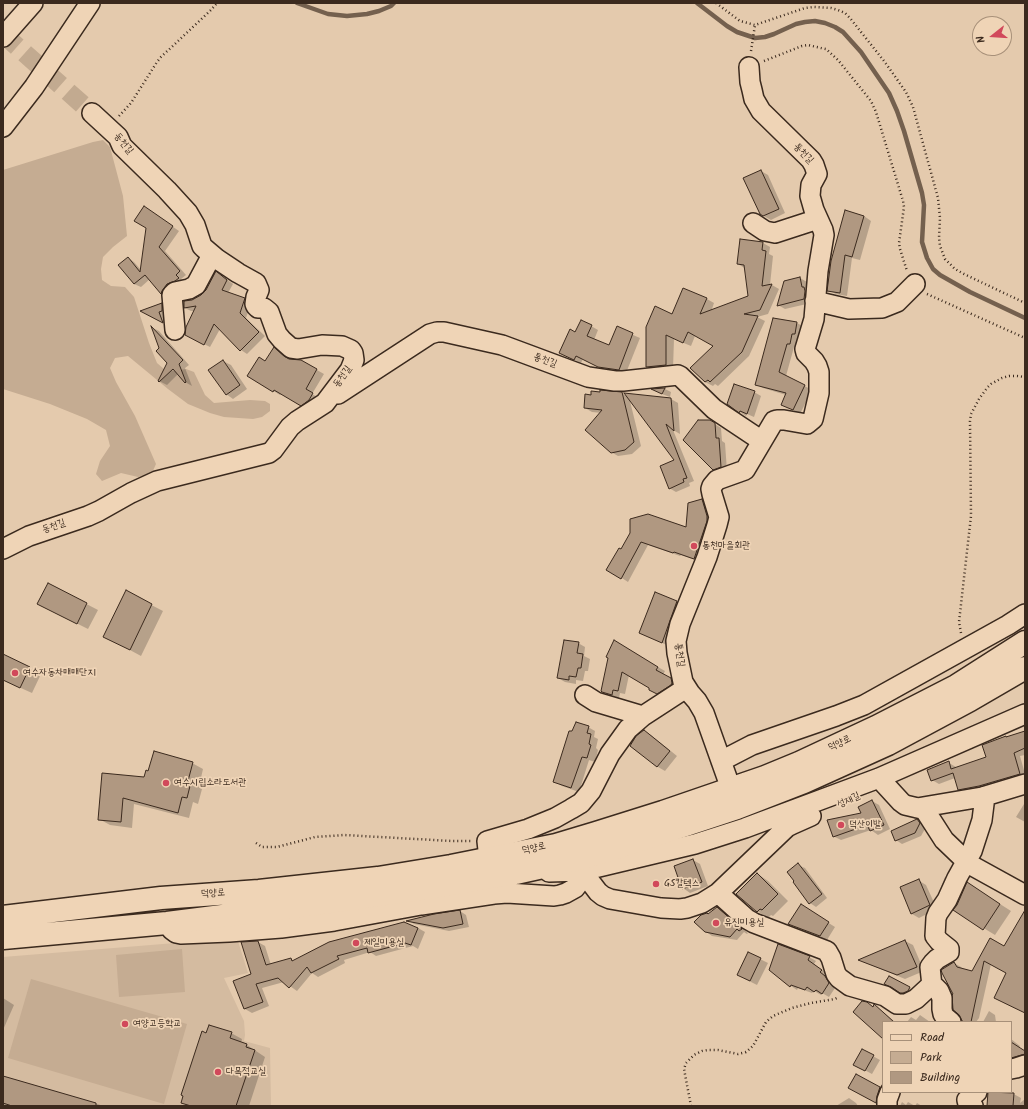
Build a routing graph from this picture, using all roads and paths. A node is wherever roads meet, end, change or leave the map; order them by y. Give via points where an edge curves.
1 (33, 3) edge
2 (90, 3) edge
3 (218, 3) edge
4 (716, 3) edge
5 (755, 25) junction
6 (3, 37) edge
7 (749, 63) junction
8 (92, 113) tunnel mouth
9 (3, 127) edge
10 (107, 127) junction
11 (818, 219) junction
12 (753, 223) dead end
13 (212, 255) junction
14 (915, 284) junction
15 (815, 300) junction
16 (1025, 303) edge
17 (176, 330) dead end
18 (1025, 338) edge
19 (1025, 378) edge
20 (325, 403) junction
21 (762, 441) junction
22 (3, 549) edge
23 (1025, 614) edge
24 (1025, 642) edge
25 (967, 648) junction
26 (1025, 668) edge
27 (686, 688) junction
28 (585, 695) dead end
29 (1025, 714) edge
30 (643, 716) junction
31 (721, 761) junction
32 (879, 778) junction
33 (1025, 784) edge
34 (985, 796) junction
35 (734, 798) junction
36 (916, 808) junction
37 (256, 843) dead end
38 (488, 850) junction
39 (966, 862) junction
40 (580, 865) junction
41 (718, 893) junction
42 (1025, 895) edge
43 (161, 898) junction
44 (3, 917) edge
45 (167, 923) junction
46 (3, 938) edge
47 (850, 986) junction
48 (932, 986) junction
49 (945, 1020) edge
50 (1025, 1065) edge
51 (1012, 1069) edge
52 (890, 1093) edge
53 (976, 1093) edge
54 (691, 1106) edge
55 (886, 1106) edge
56 (973, 1106) edge

1 - 6 street
2 - 9 street via 34,87
3 - 10 path via 161,57 131,103
4 - 5 path via 740,21
5 - 7 path
5 - 16 path via 814,7 838,10 850,18 906,92 913,107 938,198 939,238 945,259 964,274
7 - 11 street, 통천길 via 754,99 761,111 814,165 816,174 810,196
7 - 14 path via 802,46 826,49 871,101 902,195 904,206 900,249 908,274
8 - 10 street, 동천길
10 - 13 street, 동천길 via 188,214 195,225 202,246
11 - 12 street via 775,233 765,231
11 - 15 street, 통천길 via 824,235
13 - 17 street via 196,285 172,295
13 - 20 street, 동천길 via 256,283 259,290 254,304 268,312 277,334 291,348 342,346 351,350 354,357 353,365
14 - 15 street via 897,302 882,308 849,309
14 - 18 path via 931,297
15 - 21 street, 통천길 via 814,319 806,349 819,372 820,393 813,419 805,424 784,420 772,422
19 - 25 path via 1009,376 992,384 974,407 970,421 972,516 959,622
20 - 21 street, 통천길 via 430,334 444,332 502,345 588,377 623,381 678,375 714,408
20 - 22 street, 동천길 via 290,427 269,453 157,481 88,516 29,536
21 - 27 street, 통천길 via 745,470 717,480 711,489 718,521 676,641 676,652
23 - 25 street
24 - 35 main road, 덕양로 via 956,686
25 - 31 street via 864,705 752,745
26 - 35 main road, 덕양로 via 888,744 804,782
27 - 30 street
27 - 31 street, 통천길 via 704,713
28 - 30 street via 596,702
29 - 32 street, 덕양로
30 - 38 street via 628,729 610,754 591,791 580,803 571,810
31 - 35 street, 통천길
32 - 36 street via 901,802
32 - 40 street, 덕양로 via 752,826 695,844
32 - 41 street, 성재길 via 859,797 787,827
33 - 34 street
34 - 36 street
34 - 39 street via 978,836
35 - 38 main road, 덕양로 via 663,812 554,845
35 - 40 main road, 덕양로 via 607,851
36 - 39 street via 926,812 944,840
37 - 38 path via 276,847 315,837 344,835 452,841
38 - 43 main road, 덕양로 via 378,878 259,891
39 - 42 street
39 - 48 street via 936,918 935,936 949,952 930,967
40 - 41 street, 성재길 via 598,892 610,899 680,909 702,902
40 - 45 main road, 덕양로
40 - 45 street via 581,880 576,888 554,896 494,894 334,921 228,932 181,934 172,930
41 - 47 street via 754,923 827,951 836,974
43 - 44 main road, 덕양로
43 - 45 main road
45 - 46 main road, 덕양로
47 - 48 street via 885,996 900,1004 916,999
47 - 54 path via 835,999 792,1008 773,1016 746,1052 738,1054 708,1050 694,1055 684,1069
48 - 49 street via 941,995
50 - 51 street
52 - 55 street
53 - 56 street via 967,1100 968,1104

